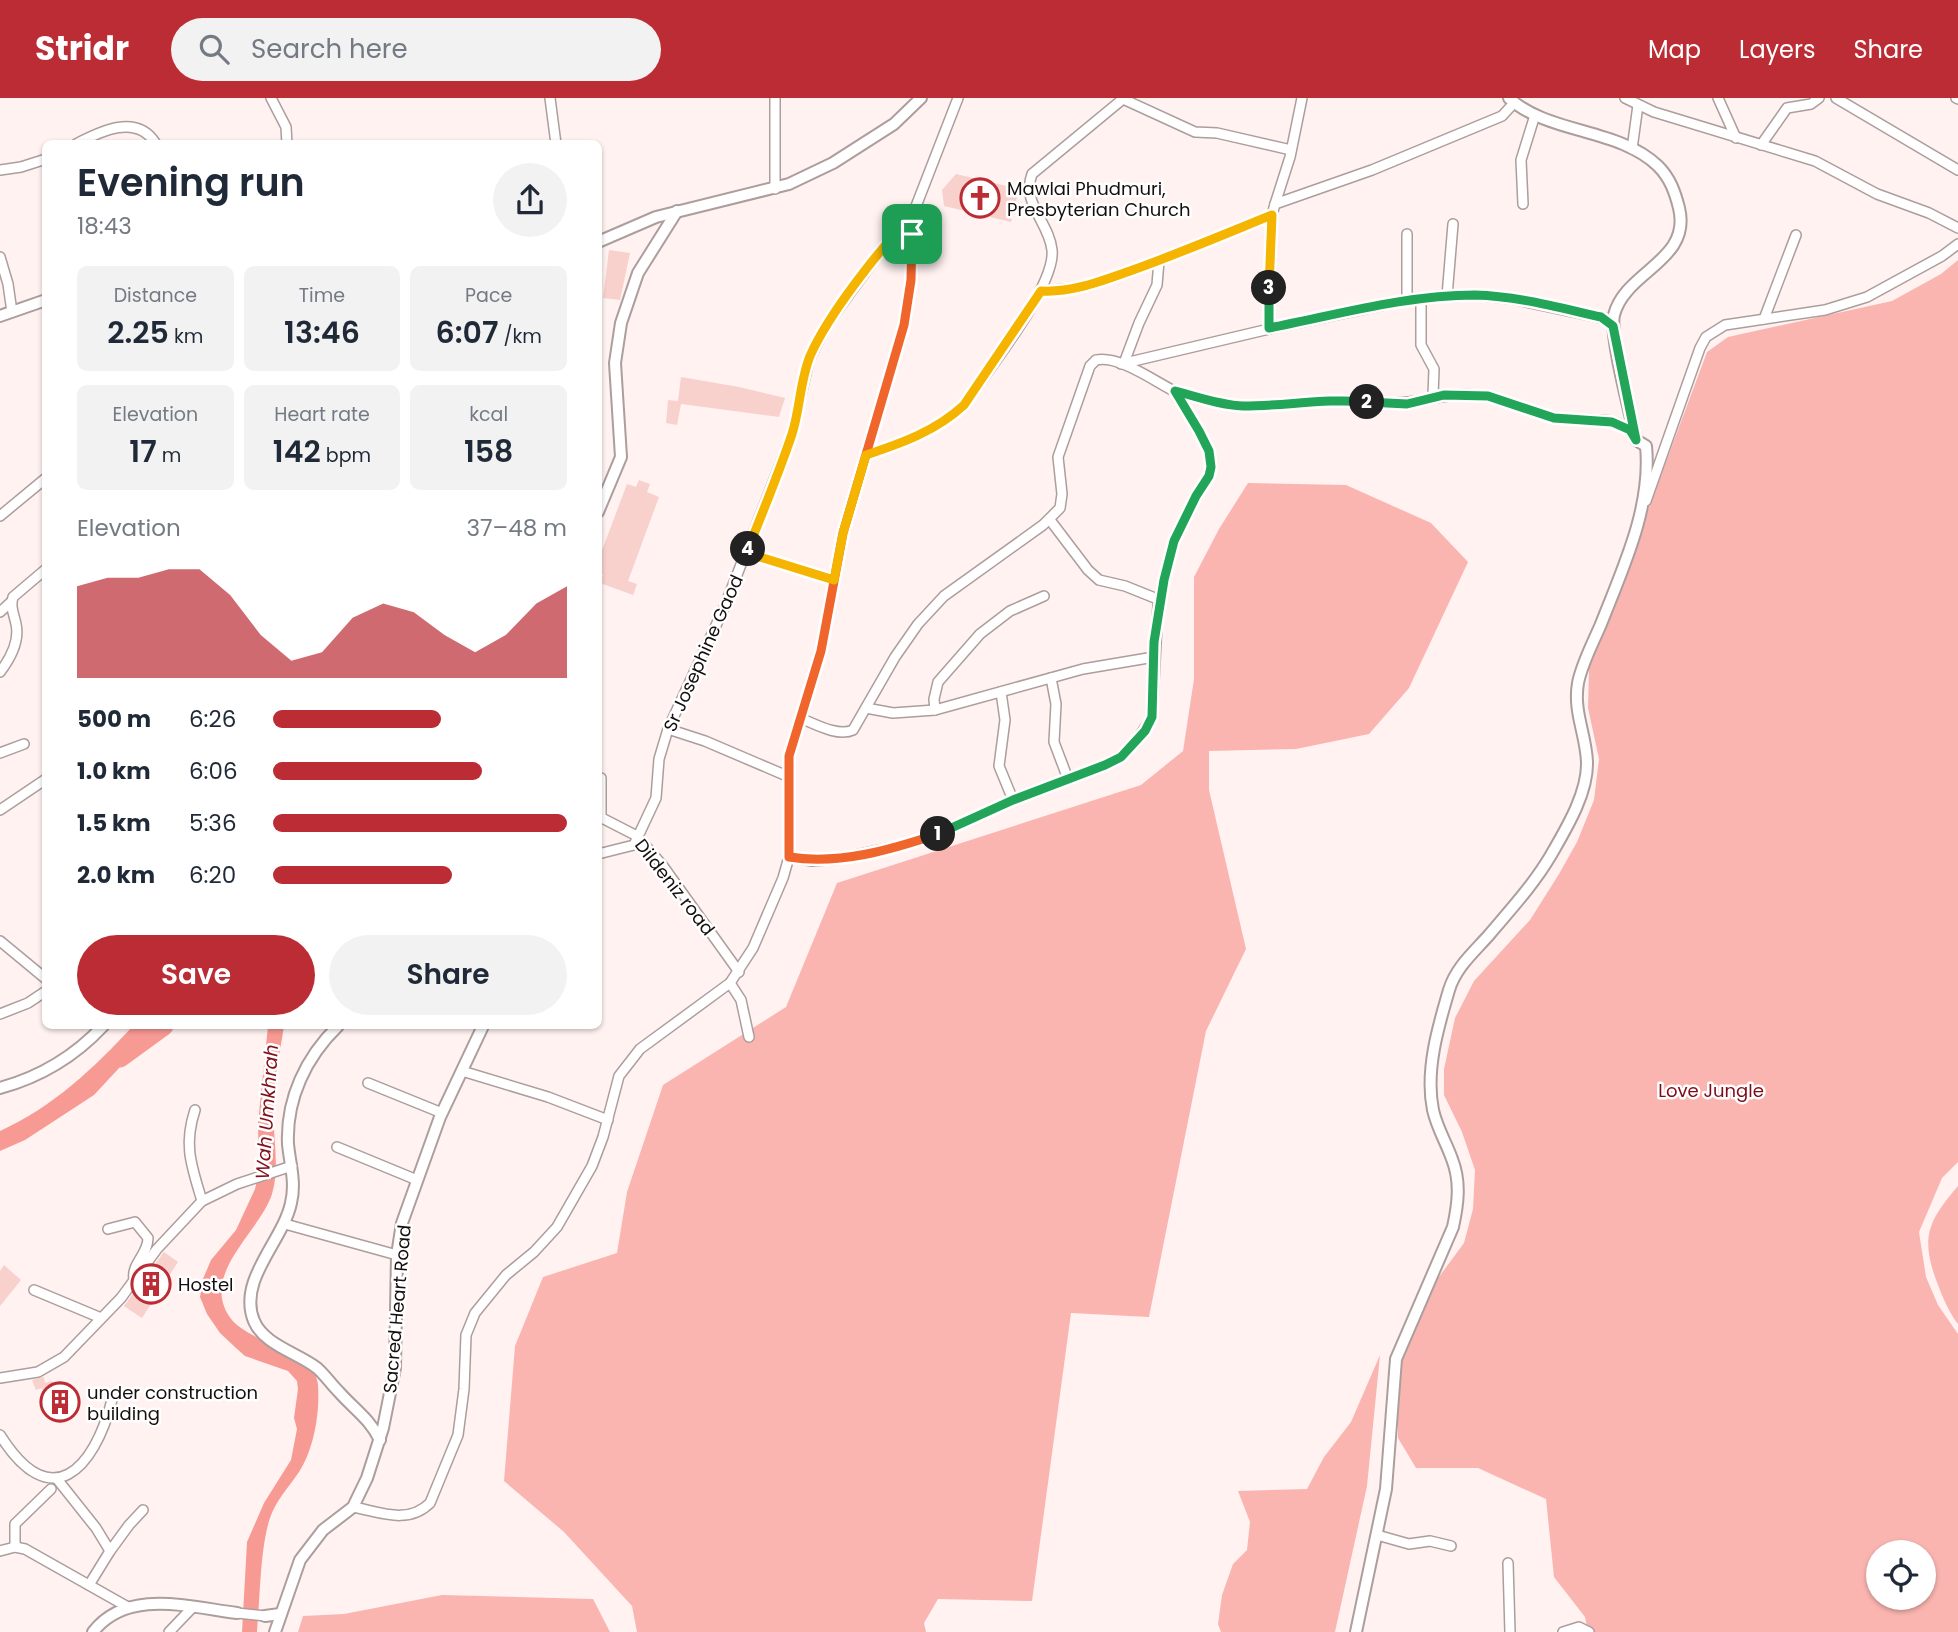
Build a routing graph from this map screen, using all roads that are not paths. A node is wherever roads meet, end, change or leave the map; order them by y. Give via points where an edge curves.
1 (271, 98) edge
2 (550, 98) edge
3 (775, 98) edge
4 (921, 98) edge
5 (958, 98) edge
6 (1625, 98) edge
7 (1718, 98) edge
8 (1819, 98) edge
9 (1836, 98) edge
10 (1124, 99) edge
11 (1305, 99) edge
12 (1512, 100) edge
13 (1638, 105) junction
14 (1535, 115) junction
15 (1736, 138) junction
16 (85, 140) edge
17 (153, 140) edge
18 (287, 140) edge
19 (555, 140) edge
20 (1761, 145) junction
21 (1632, 149) junction
22 (1292, 150) junction
23 (42, 160) edge
24 (0, 170) edge
25 (1958, 170) edge
26 (775, 189) junction
27 (1275, 204) junction
28 (1523, 204) dead end
29 (677, 211) junction
30 (913, 214) junction
31 (1272, 215) junction
32 (1453, 224) dead end
33 (1958, 228) edge
34 (1407, 234) dead end
35 (1796, 235) dead end
36 (602, 240) edge
37 (1958, 244) edge
38 (0, 257) edge
39 (1159, 261) junction
40 (1041, 291) junction
41 (1447, 296) junction
42 (1421, 299) junction
43 (42, 301) edge
44 (1407, 301) junction
45 (12, 312) junction
46 (0, 316) edge
47 (1764, 319) junction
48 (1613, 326) junction
49 (1269, 328) junction
50 (1123, 364) junction
51 (1175, 391) junction
52 (1433, 396) junction
53 (1636, 440) junction
54 (866, 455) junction
55 (42, 481) edge
56 (602, 502) edge
57 (0, 516) edge
58 (1641, 516) junction
59 (1050, 520) junction
60 (747, 553) junction
61 (42, 572) edge
62 (834, 580) junction
63 (1044, 596) dead end
64 (1160, 600) junction
65 (11, 602) junction
66 (0, 612) edge
67 (1154, 657) junction
68 (0, 672) edge
69 (1051, 678) junction
70 (1001, 692) junction
71 (866, 708) junction
72 (935, 710) junction
73 (800, 718) junction
74 (668, 729) junction
75 (24, 744) dead end
76 (0, 753) edge
77 (787, 776) junction
78 (1068, 779) junction
79 (42, 782) edge
80 (1013, 800) junction
81 (0, 810) edge
82 (602, 817) edge
83 (638, 836) junction
84 (602, 853) edge
85 (789, 857) junction
86 (0, 941) edge
87 (739, 972) junction
88 (42, 976) edge
89 (730, 983) junction
90 (42, 994) edge
91 (0, 1014) edge
92 (100, 1029) edge
93 (335, 1029) edge
94 (482, 1029) edge
95 (749, 1037) dead end
96 (462, 1071) junction
97 (368, 1083) dead end
98 (0, 1088) edge
99 (195, 1110) dead end
100 (442, 1113) junction
101 (608, 1119) junction
102 (337, 1147) dead end
103 (292, 1166) junction
104 (417, 1180) junction
105 (202, 1201) junction
106 (285, 1224) junction
107 (108, 1229) dead end
108 (397, 1255) junction
109 (134, 1280) junction
110 (34, 1290) dead end
111 (101, 1318) junction
112 (0, 1378) edge
113 (112, 1400) dead end
114 (0, 1435) edge
115 (380, 1440) junction
116 (57, 1479) junction
117 (51, 1489) dead end
118 (353, 1507) junction
119 (144, 1510) dead end
120 (1377, 1535) junction
121 (1451, 1546) dead end
122 (15, 1547) junction
123 (0, 1551) edge
124 (110, 1551) junction
125 (1508, 1563) dead end
126 (89, 1585) junction
127 (126, 1606) junction
128 (191, 1608) junction
129 (237, 1614) joint
130 (280, 1614) junction
131 (264, 1616) joint
132 (93, 1632) edge
133 (169, 1632) edge
134 (275, 1632) edge
135 (1356, 1632) edge
136 (1510, 1632) edge
137 (1563, 1632) edge
138 (1589, 1632) edge

1 - 18 street via 286,127
2 - 19 street
3 - 26 street
4 - 26 street via 894,124 833,163
5 - 30 street, Sr Josephine Gaod
6 - 13 street
7 - 15 street
8 - 20 street via 1787,108
9 - 25 street
10 - 22 street via 1195,132
10 - 40 street via 1032,174 1028,194 1052,251
11 - 22 street
12 - 14 street
12 - 27 street via 1502,116
13 - 15 street
13 - 21 street
14 - 21 street
14 - 28 street via 1521,160
15 - 20 street
16 - 17 street via 128,126
20 - 33 street via 1815,161 1877,194
21 - 48 street via 1657,165 1670,181 1682,219 1674,248 1619,300
22 - 27 street
23 - 24 street
26 - 29 street
27 - 31 street
29 - 36 street
29 - 56 street via 638,273 621,323 615,363 621,457
30 - 54 street via 904,325
30 - 60 street, Sr Josephine Gaod via 890,238 814,348 792,434
31 - 39 street
31 - 49 street
32 - 41 street
34 - 44 street
35 - 47 street
37 - 47 street via 1867,297 1825,310
38 - 45 street
39 - 40 street via 1071,289
39 - 50 street via 1157,285
40 - 54 street via 964,405 919,436
41 - 42 street
41 - 48 street via 1512,299 1601,317
42 - 44 street
42 - 52 street via 1421,351 1434,369
43 - 45 street
44 - 49 street
45 - 46 street
47 - 58 street via 1725,325 1706,337
48 - 53 street
49 - 50 street
50 - 51 street
50 - 59 street via 1102,359 1090,366 1058,457 1062,499
51 - 52 street via 1244,406 1344,400 1407,404
51 - 64 street via 1209,451 1211,467 1174,541
52 - 53 street via 1488,396 1554,418 1604,419 1627,428
53 - 58 street via 1646,446 1648,461
54 - 62 street
55 - 57 street
58 - 120 street via 1578,681 1576,713 1587,763 1578,801 1532,883 1461,966 1443,1012 1431,1093 1437,1125 1453,1162 1458,1206 1396,1359 1390,1463
59 - 64 street via 1099,580
59 - 71 street via 944,596 903,646
60 - 62 street
60 - 74 street, Sr Josephine Gaod
61 - 65 street via 15,592
62 - 73 street via 821,651
63 - 72 street via 1010,611 980,634 938,682
64 - 67 street
65 - 66 street
65 - 68 street via 16,640
67 - 69 street
67 - 78 street via 1152,717 1145,731 1121,757
69 - 70 street
69 - 78 street via 1055,742
70 - 72 street
70 - 80 street via 1006,720 999,766
71 - 72 street via 893,713
71 - 73 street via 853,730 846,733
73 - 77 street
74 - 77 street
74 - 83 street, Sr Josephine Gaod via 659,759 656,798
75 - 76 street
77 - 85 street
78 - 80 street
79 - 81 street
80 - 85 street via 907,844 837,859
82 - 83 street, Dildeniz road
83 - 84 street via 632,847
83 - 87 street, Dildeniz road
85 - 87 street
86 - 88 street
87 - 89 street
89 - 95 street via 741,1000
89 - 101 street via 628,1062 619,1076
90 - 91 street
92 - 98 street via 62,1061
93 - 103 street via 311,1056 295,1094 289,1130
94 - 96 street, Sacred Heart Road
96 - 100 street, Sacred Heart Road
96 - 101 street
97 - 100 street
99 - 105 street via 188,1153
100 - 104 street, Sacred Heart Road
101 - 118 street via 592,1166 557,1227 500,1282 470,1323 458,1435 430,1503 404,1516
102 - 104 street
103 - 105 street
103 - 106 street via 294,1185
104 - 108 street, Sacred Heart Road
105 - 109 street
106 - 108 street
106 - 115 street via 252,1283 254,1322 271,1340 318,1369 372,1424
107 - 109 street via 135,1222 148,1238
108 - 115 street, Sacred Heart Road via 395,1368
109 - 111 street
110 - 111 street
111 - 112 street via 64,1357 38,1372
113 - 116 street via 93,1452 73,1473
114 - 116 street via 26,1468
115 - 118 street, Sacred Heart Road
116 - 124 street
117 - 122 street via 15,1524
118 - 130 street via 323,1530 300,1560
119 - 124 street
120 - 121 street via 1409,1544 1430,1541
120 - 135 street
122 - 123 street
122 - 126 street
124 - 126 street
125 - 136 street
126 - 127 street
127 - 128 street
127 - 132 street via 106,1617
128 - 129 street
128 - 133 street
129 - 131 street
130 - 131 street
130 - 134 street
137 - 138 street via 1578,1627

